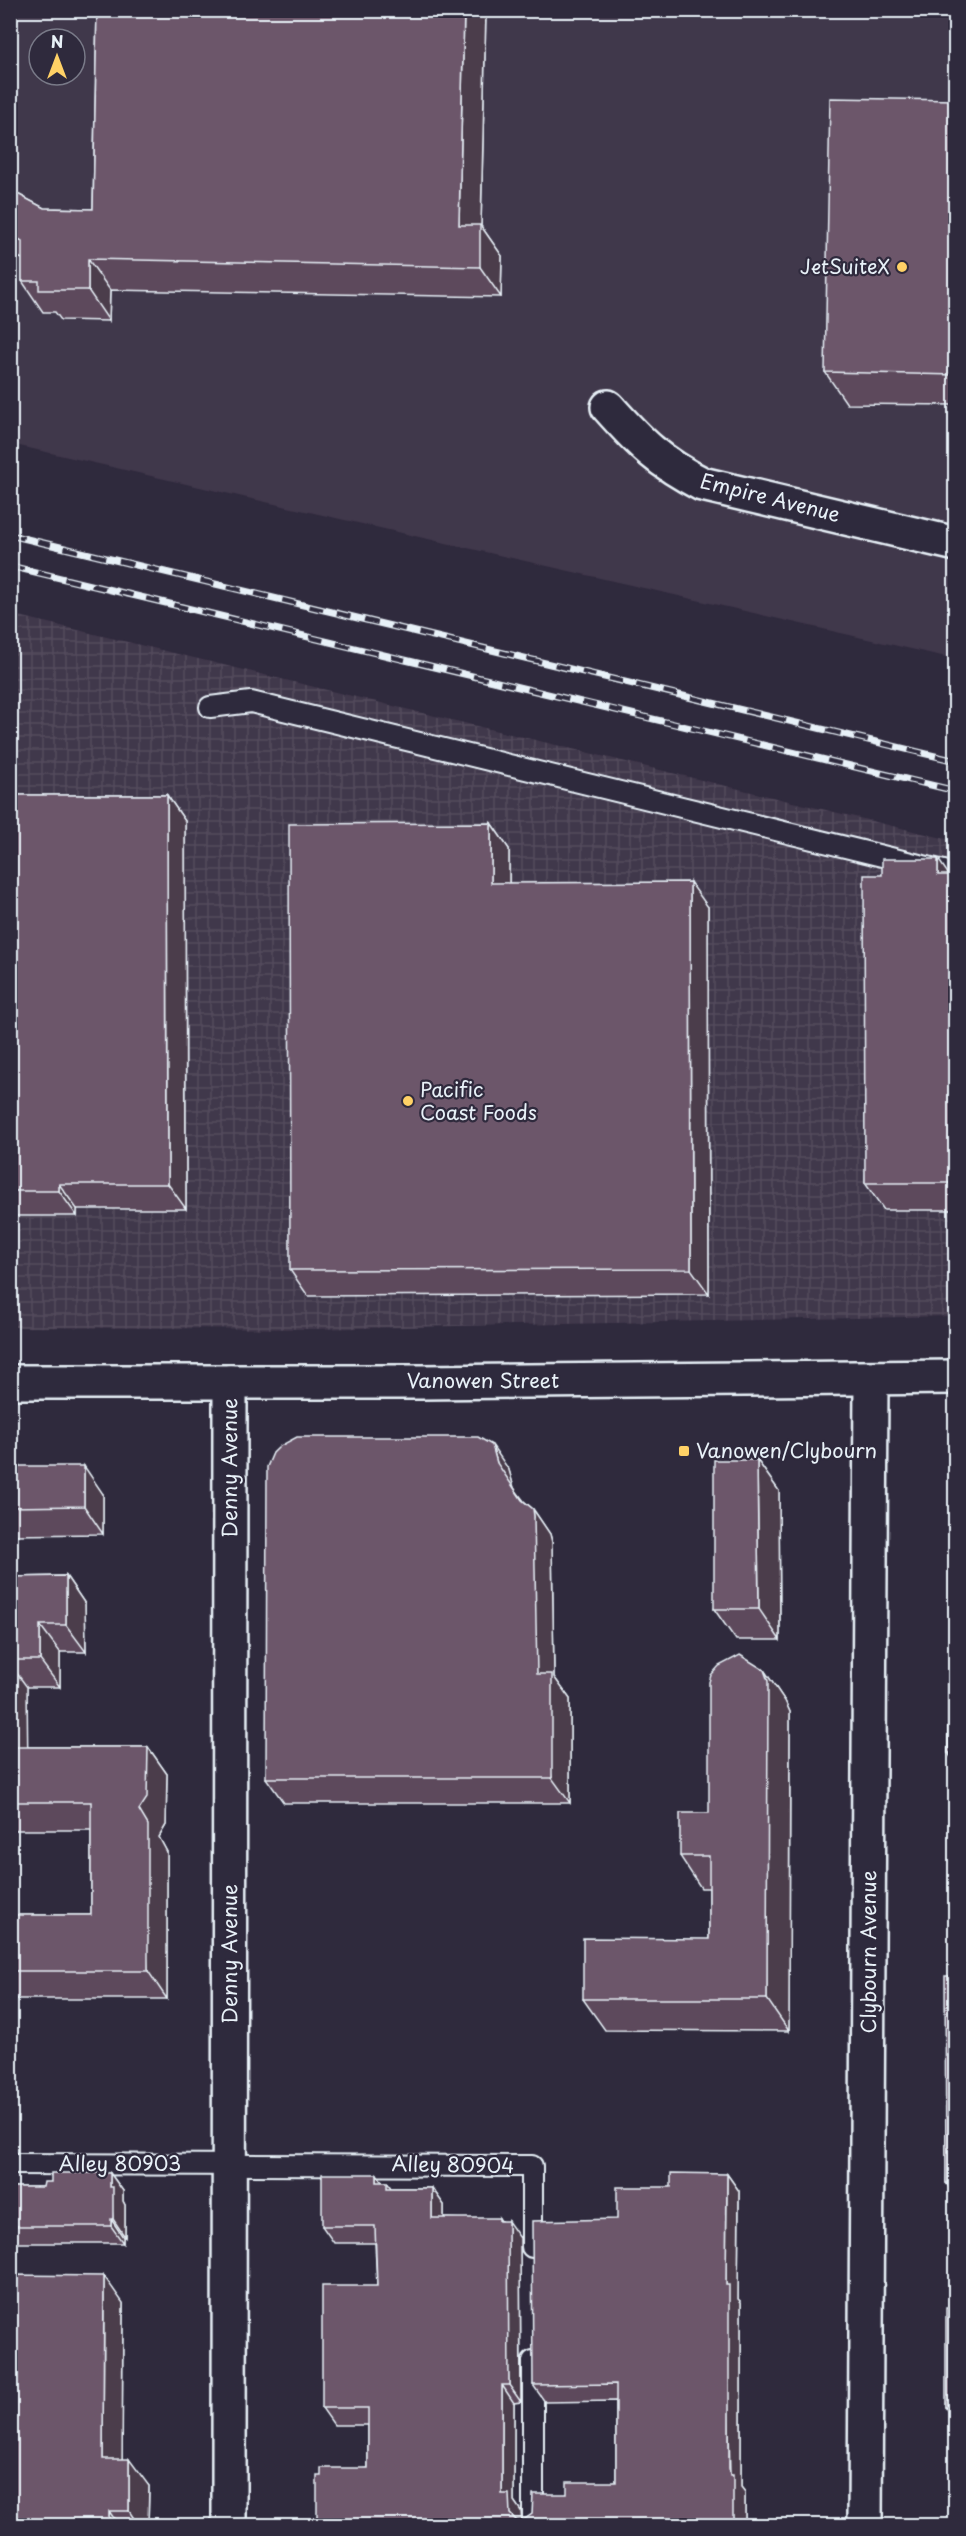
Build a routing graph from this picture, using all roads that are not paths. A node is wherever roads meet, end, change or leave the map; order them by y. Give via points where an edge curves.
1 (608, 407) dead end
2 (956, 544) edge
3 (210, 707) dead end
4 (956, 874) edge
5 (956, 1377) edge
6 (871, 1379) junction
7 (10, 1382) edge
8 (230, 1382) junction
9 (10, 2164) edge
10 (230, 2164) junction
11 (532, 2262) edge
12 (533, 2346) edge
13 (229, 2526) edge
14 (533, 2526) edge
15 (864, 2526) edge

1 - 2 street, Empire Avenue via 637,440 671,468 702,484
3 - 4 lane via 251,702
5 - 6 street, Vanowen Street
6 - 8 street, Vanowen Street
6 - 15 street, Clybourn Avenue
7 - 8 street, Vanowen Street
8 - 10 street, Denny Avenue
9 - 10 lane, Alley 80903
10 - 11 lane, Alley 80904 via 532,2166
10 - 13 street, Denny Avenue
12 - 14 lane

